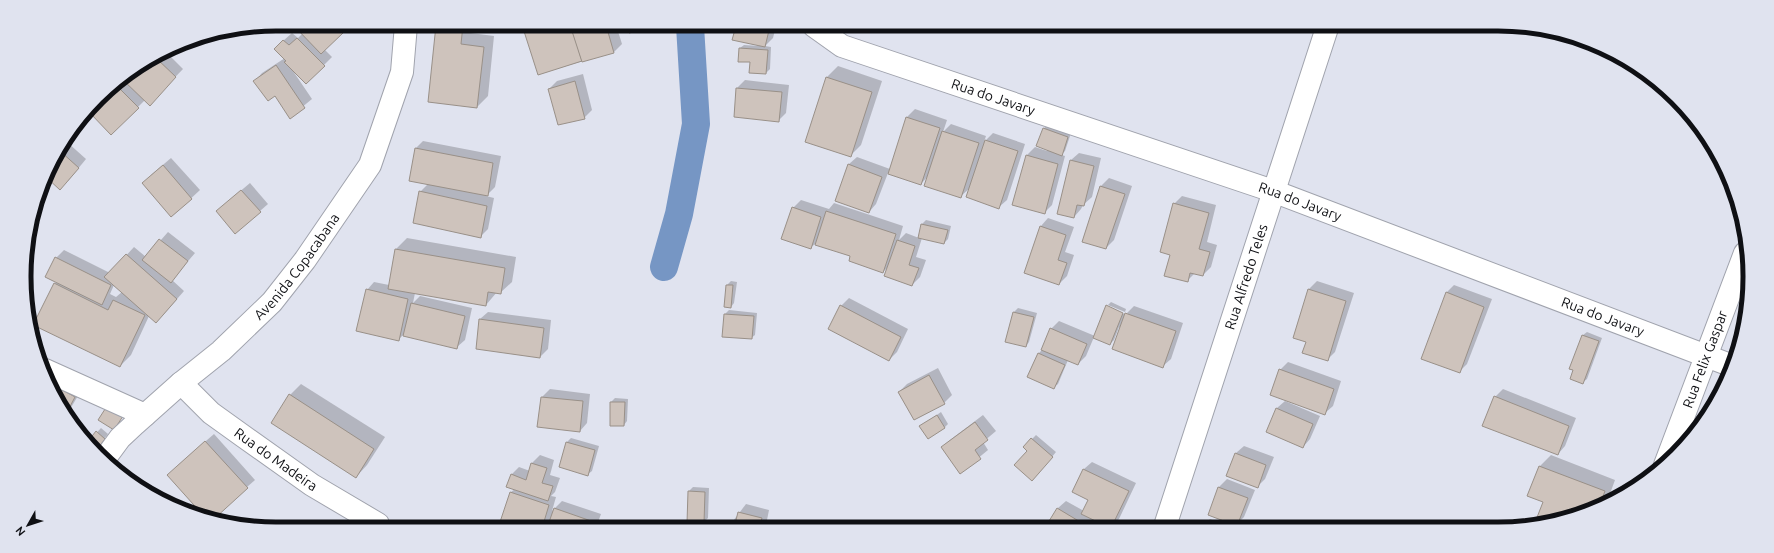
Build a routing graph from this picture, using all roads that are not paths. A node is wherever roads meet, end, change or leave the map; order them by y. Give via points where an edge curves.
1 (405, 31) edge
2 (821, 31) edge
3 (1326, 31) edge
4 (1273, 191) junction
5 (1742, 261) edge
6 (1705, 356) junction
7 (1727, 364) edge
8 (51, 373) edge
9 (181, 383) junction
10 (145, 415) junction
11 (1670, 451) edge
12 (108, 454) edge
13 (375, 522) edge
14 (1166, 522) edge

1 - 9 street, Avenida Copacabana via 402,72 370,165 305,260 272,302 221,351
2 - 4 street, Rua do Javary via 842,46
3 - 4 street, Rua Alfredo Teles
4 - 6 street, Rua do Javary
4 - 14 street, Rua Alfredo Teles
5 - 6 street, Rua Felix Gaspar
6 - 7 street, Rua do Javary
6 - 11 street, Rua Felix Gaspar
8 - 10 street
9 - 10 street, Avenida Copacabana
9 - 13 street, Rua do Madeira via 211,413 243,436 312,485
10 - 12 street, Avenida Copacabana via 120,438

